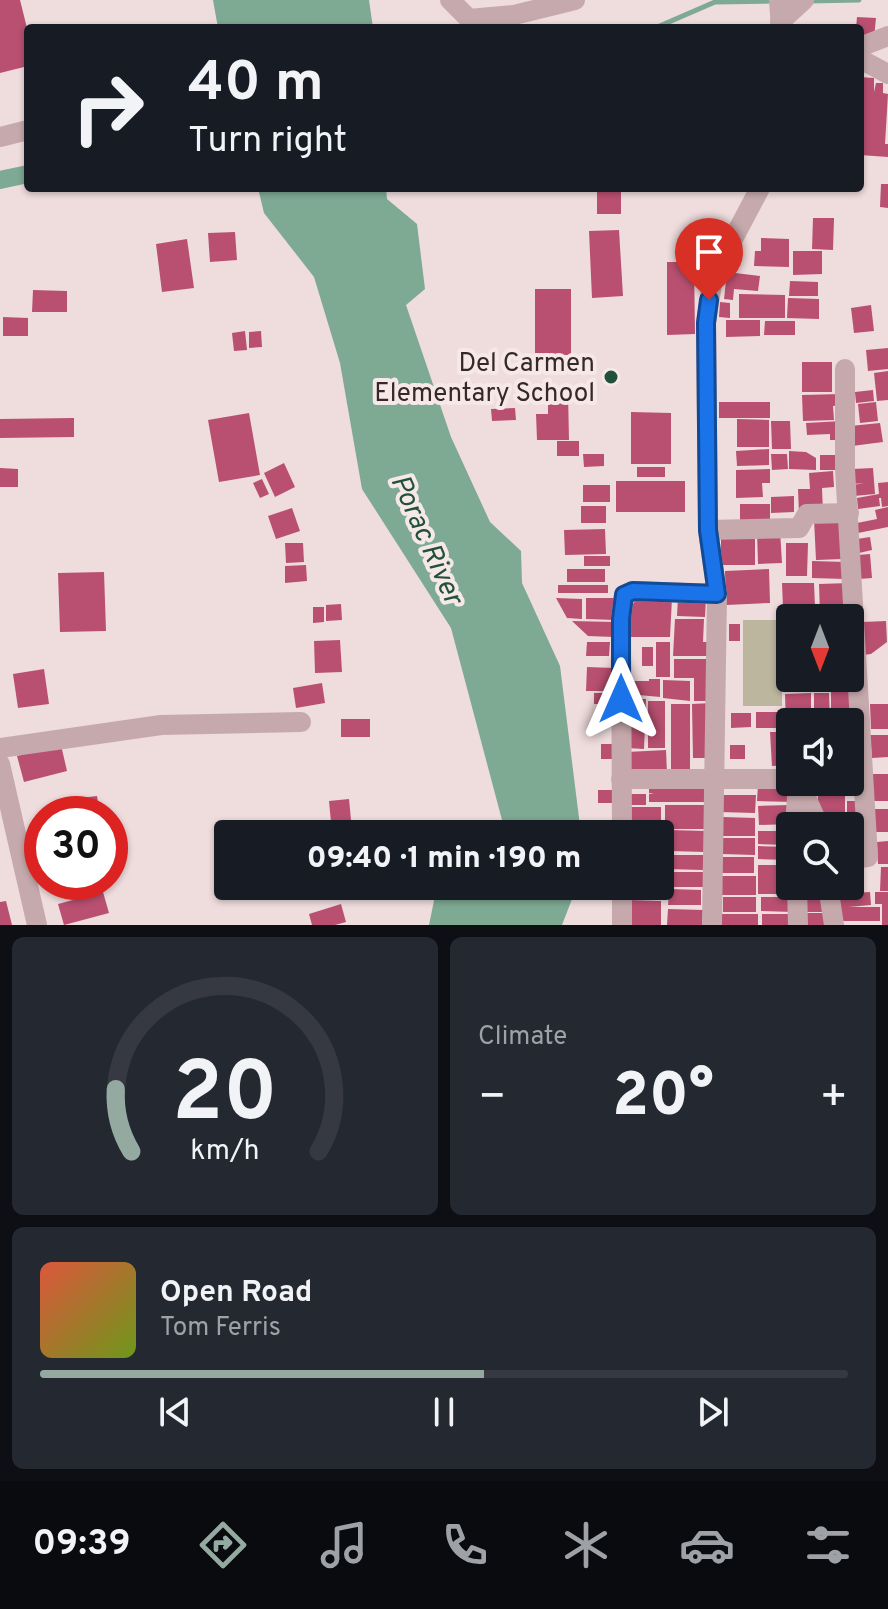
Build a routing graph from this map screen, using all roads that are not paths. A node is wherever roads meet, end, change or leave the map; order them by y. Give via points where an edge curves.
1 (450, 0) edge
2 (575, 0) edge
3 (888, 36) edge
4 (864, 45) edge
5 (864, 61) edge
6 (888, 74) edge
7 (24, 131) edge
8 (0, 137) edge
9 (758, 192) edge
10 (845, 369) dead end
11 (849, 513) junction
12 (708, 530) junction
13 (717, 594) junction
14 (301, 722) dead end
15 (0, 748) edge
16 (0, 764) edge
17 (714, 778) junction
18 (621, 779) junction
19 (776, 779) edge
20 (622, 820) edge
21 (864, 857) edge
22 (622, 900) edge
23 (797, 900) edge
24 (830, 900) edge
25 (37, 925) edge
26 (622, 925) edge
27 (712, 925) edge
28 (798, 925) edge
29 (834, 925) edge

1 - 2 street via 469,19 514,15
3 - 4 street
5 - 6 street
7 - 8 street
9 - 12 street via 713,277 706,323
10 - 11 street
11 - 12 street via 807,514 799,528
11 - 21 street via 868,857
12 - 13 street
13 - 17 street
13 - 18 street via 624,595
14 - 15 street via 161,725
16 - 25 street
17 - 18 street
17 - 19 street
17 - 27 street
18 - 20 street
22 - 26 street
23 - 28 street
24 - 29 street

